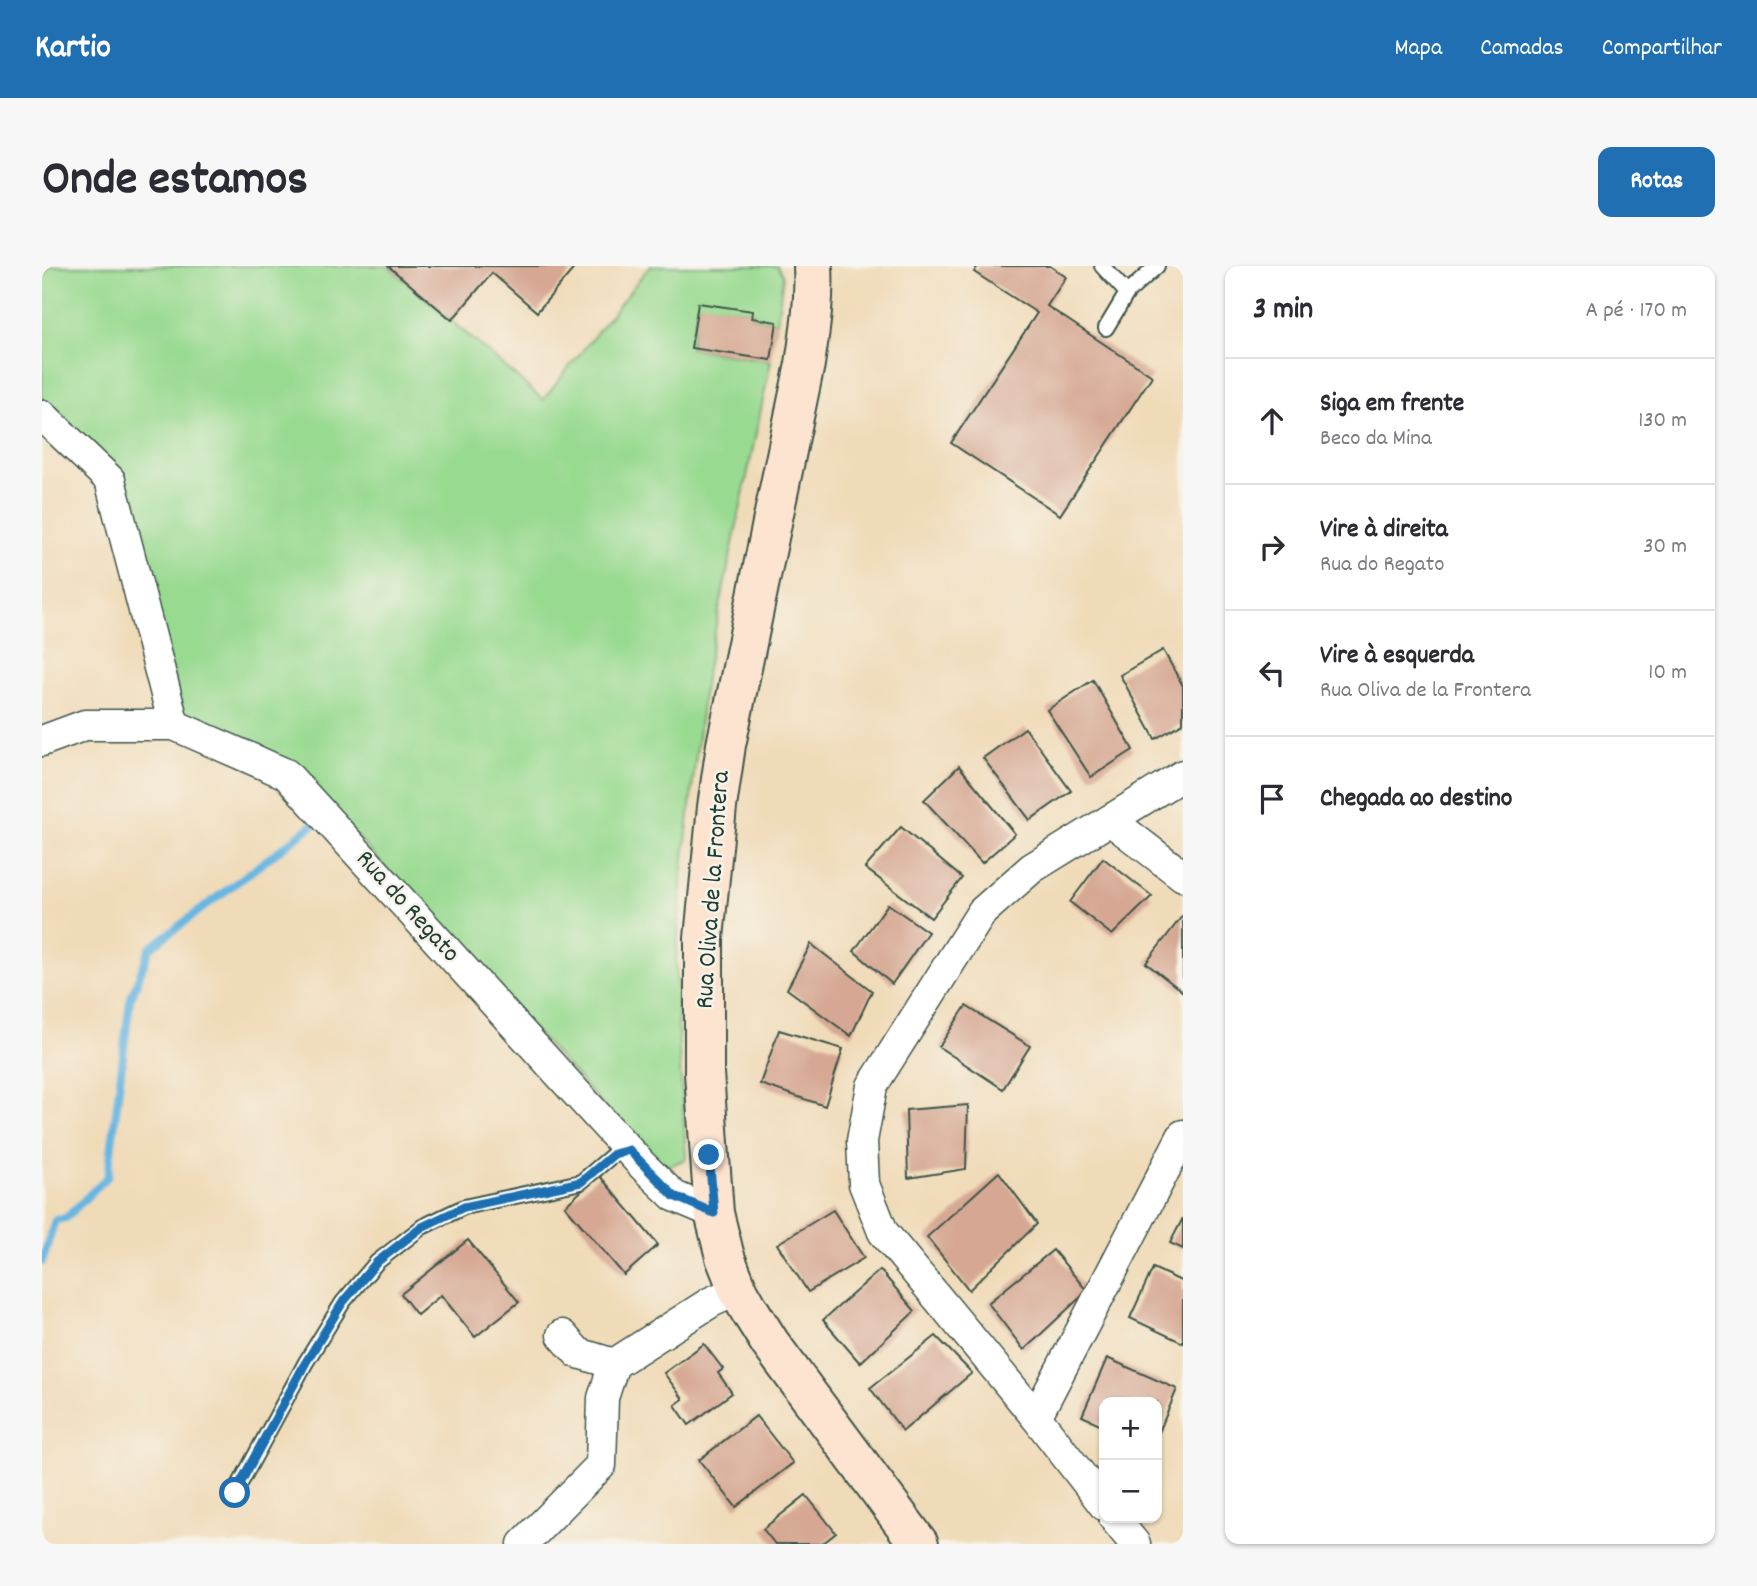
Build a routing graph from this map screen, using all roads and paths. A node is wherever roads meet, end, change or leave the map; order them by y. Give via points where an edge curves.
1 (813, 266) edge
2 (1102, 266) edge
3 (1157, 266) edge
4 (1127, 293) junction
5 (1106, 328) dead end
6 (42, 415) edge
7 (174, 725) junction
8 (42, 741) edge
9 (1183, 775) edge
10 (1110, 820) junction
11 (1183, 876) edge
12 (1183, 1135) edge
13 (629, 1150) junction
14 (714, 1213) junction
15 (738, 1290) junction
16 (562, 1335) dead end
17 (614, 1364) junction
18 (1036, 1417) junction
19 (235, 1493) dead end
20 (1099, 1499) edge
21 (1118, 1523) edge
22 (523, 1544) edge
23 (919, 1544) edge
24 (1135, 1544) edge

1 - 14 main road, Rua Oliva de la Frontera via 805,364 726,745 710,873 703,1002
2 - 4 lane
3 - 4 lane
4 - 5 lane
6 - 7 street via 110,480
7 - 8 street, Rua do Regato via 85,724
7 - 13 street, Rua do Regato via 286,774
9 - 10 street
10 - 11 street
10 - 18 street via 1032,869 982,912 872,1086 862,1141 864,1184 883,1232
12 - 18 street
13 - 14 street, Rua do Regato via 674,1196
13 - 19 lane via 614,1154 581,1182 464,1207 422,1227 377,1262 343,1302 306,1362
14 - 15 main road, Rua Oliva de la Frontera
15 - 17 street via 711,1302
15 - 23 main road, Rua Oliva de la Frontera via 770,1343
16 - 17 street via 578,1353
17 - 22 street via 603,1398 601,1465
18 - 20 street
21 - 24 street

